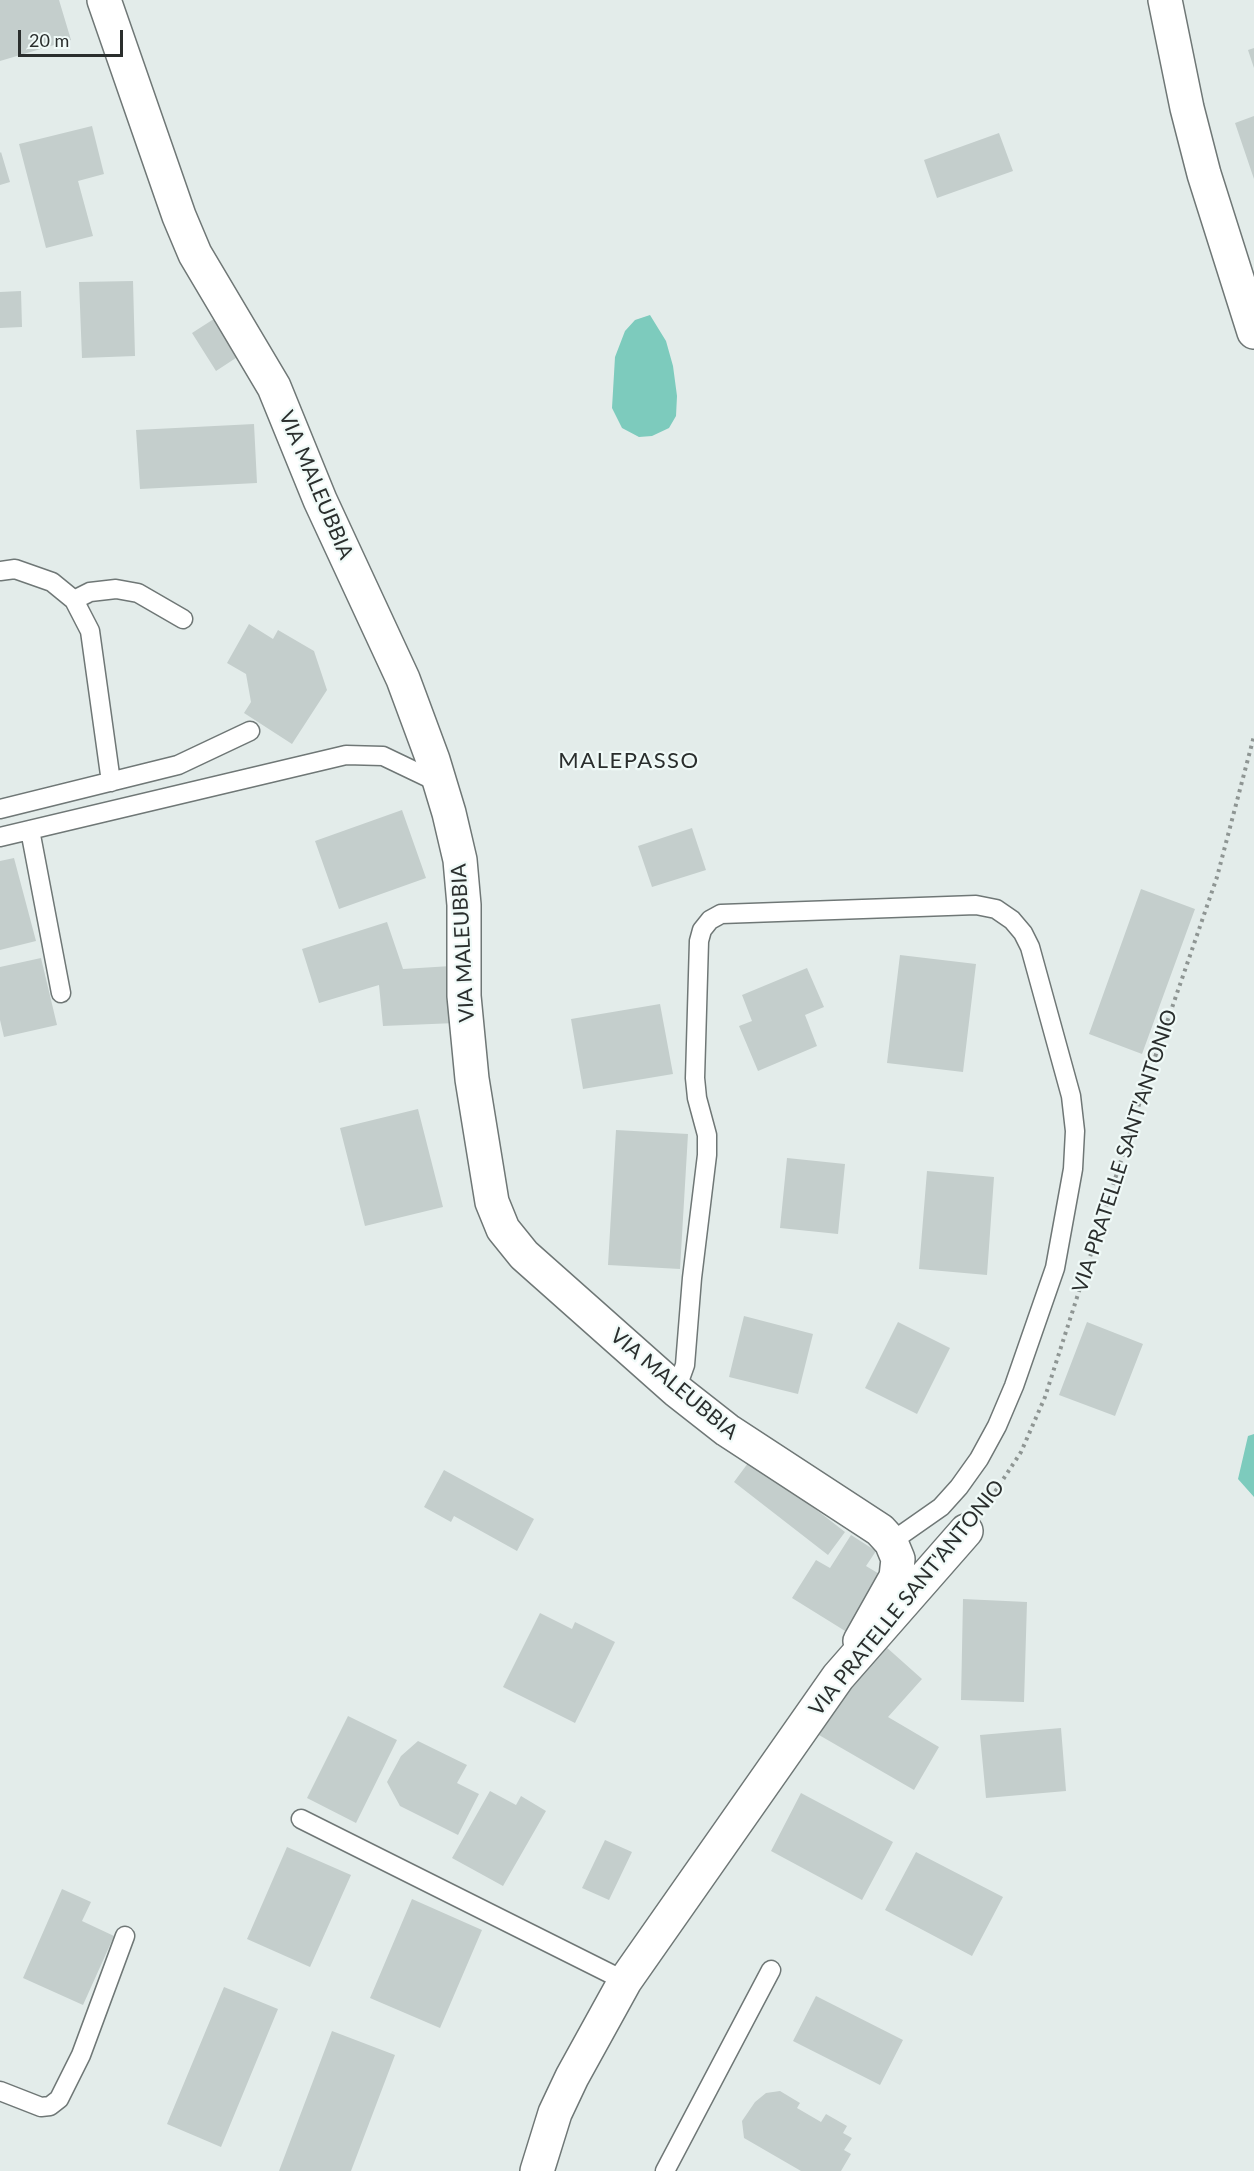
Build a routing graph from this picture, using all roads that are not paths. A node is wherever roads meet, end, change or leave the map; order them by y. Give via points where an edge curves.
1 (104, 0) edge
2 (1165, 0) edge
3 (1254, 332) edge
4 (0, 571) edge
5 (74, 600) junction
6 (183, 619) dead end
7 (250, 731) dead end
8 (439, 780) junction
9 (111, 782) junction
10 (0, 809) edge
11 (30, 830) junction
12 (0, 837) edge
13 (61, 993) dead end
14 (676, 1390) junction
15 (966, 1531) road end
16 (891, 1542) junction
17 (862, 1647) junction
18 (302, 1819) dead end
19 (125, 1936) dead end
20 (771, 1970) dead end
21 (625, 1981) junction
22 (0, 2091) edge
23 (537, 2171) edge
24 (665, 2171) edge

1 - 8 street, VIA MALEUBBIA via 195,254 274,387 320,500 403,679
2 - 3 street via 1204,174
4 - 5 lane via 15,569 52,582
5 - 6 lane via 90,592 116,589 138,594
5 - 9 lane via 90,631
7 - 9 lane via 178,765
8 - 11 lane via 383,756 346,755
8 - 14 street, VIA MALEUBBIA via 460,860 468,1043 492,1202 503,1229 524,1255
9 - 10 lane
11 - 12 lane
11 - 13 lane
14 - 16 street, VIA MALEUBBIA via 727,1430 880,1530
14 - 16 lane via 685,1365 707,1155 707,1135 695,1078 702,930 721,914 976,905 996,909 1012,920 1030,947 1071,1096 1075,1131 1072,1169 1055,1268 1014,1386 979,1459 941,1507
15 - 17 street, VIA PRATELLE SANT'ANTONIO
16 - 17 street via 898,1559 896,1577 860,1641
17 - 21 street, VIA PRATELLE SANT'ANTONIO
18 - 21 lane
19 - 22 lane via 81,2055 59,2099 40,2107
20 - 24 lane
21 - 23 street, VIA PRATELLE SANT'ANTONIO via 555,2113

